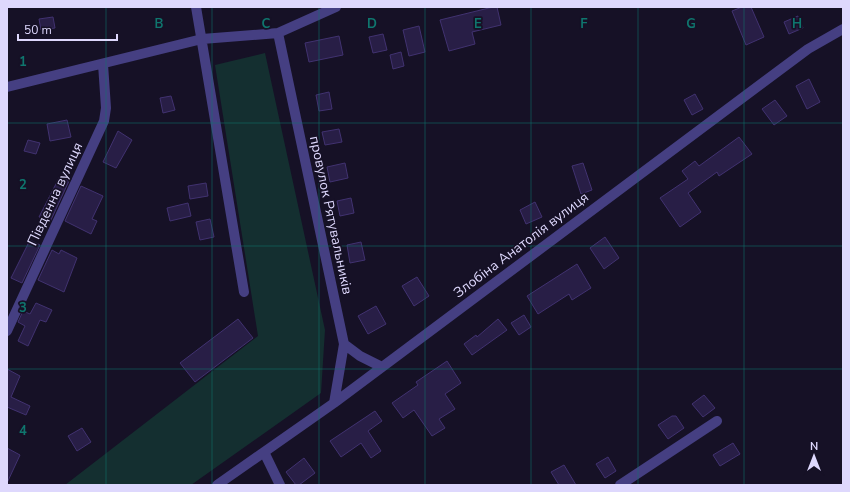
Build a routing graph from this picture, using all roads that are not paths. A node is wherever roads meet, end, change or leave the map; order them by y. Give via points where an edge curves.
1 (196, 7) edge
2 (336, 7) edge
3 (843, 29) edge
4 (278, 33) junction
5 (202, 39) junction
6 (103, 64) junction
7 (7, 87) edge
8 (244, 292) dead end
9 (7, 331) edge
10 (344, 344) junction
11 (382, 367) junction
12 (334, 403) junction
13 (717, 421) dead end
14 (264, 452) junction
15 (216, 485) edge
16 (280, 485) edge
17 (620, 485) edge

1 - 5 street
2 - 4 street
3 - 11 street, Злобіна Анатолія вулиця via 808,49
4 - 5 street
4 - 10 street, провулок Рятувальників
5 - 6 street
5 - 8 street
6 - 7 street
6 - 9 street, Південна вулиця via 106,108 104,121
10 - 11 street
10 - 12 street, провулок Рятувальників
11 - 12 street, Злобіна Анатолія вулиця
12 - 14 street, Злобіна Анатолія вулиця
13 - 17 street
14 - 15 street, Злобіна Анатолія вулиця
14 - 16 street

